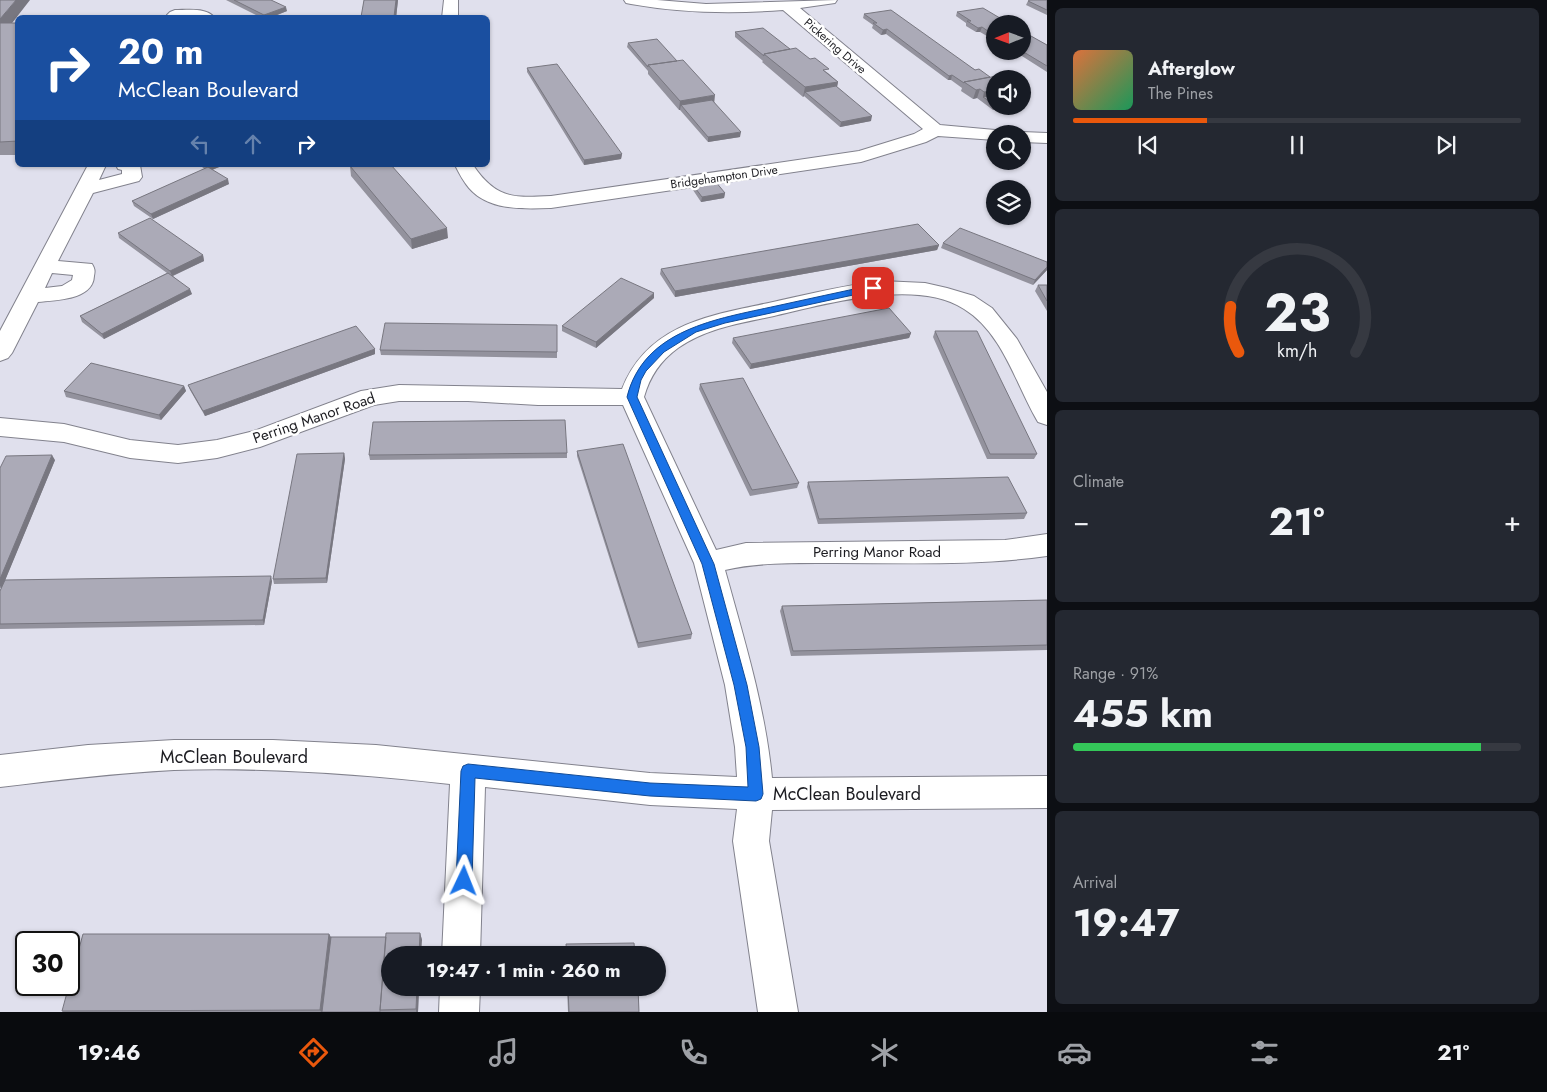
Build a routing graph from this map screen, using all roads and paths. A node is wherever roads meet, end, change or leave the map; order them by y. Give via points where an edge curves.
1 (182, 0) edge
2 (451, 0) edge
3 (631, 0) edge
4 (830, 0) edge
5 (787, 5) junction
6 (174, 15) edge
7 (187, 15) edge
8 (202, 15) edge
9 (450, 15) edge
10 (935, 130) junction
11 (986, 134) edge
12 (1031, 137) edge
13 (1047, 138) edge
14 (96, 167) edge
15 (132, 167) edge
16 (465, 167) edge
17 (85, 188) junction
18 (45, 266) junction
19 (29, 296) junction
20 (0, 353) edge
21 (632, 397) junction
22 (1047, 416) edge
23 (0, 427) edge
24 (1047, 545) edge
25 (708, 564) junction
26 (0, 771) edge
27 (468, 771) junction
28 (1047, 792) edge
29 (756, 794) junction
30 (461, 946) edge
31 (460, 996) edge
32 (459, 1012) edge
33 (778, 1012) edge

1 - 6 street
2 - 9 street
3 - 5 street via 711,9
4 - 5 street
5 - 10 street, Pickering Drive
7 - 8 street
10 - 11 street, Bridgehampton Drive
10 - 16 street, Bridgehampton Drive via 896,146 852,157 551,202 492,197 477,185
12 - 13 street
14 - 17 street
15 - 17 street via 132,177
17 - 18 street
18 - 19 street
18 - 19 street via 84,268 83,283 67,292
19 - 20 street
21 - 22 street via 642,369 661,350 693,330 724,320 873,288 906,287 954,297 986,313
21 - 23 street, Perring Manor Road via 399,393 370,397 260,438 218,449 178,454 130,449 64,433
21 - 25 street
24 - 25 street, Perring Manor Road via 1005,552 746,554
25 - 29 street via 740,685 752,747
26 - 27 street, McClean Boulevard via 174,755 273,755 376,760
27 - 29 street, McClean Boulevard via 650,789
27 - 30 street
28 - 29 street, McClean Boulevard
29 - 33 street via 750,842
31 - 32 street

